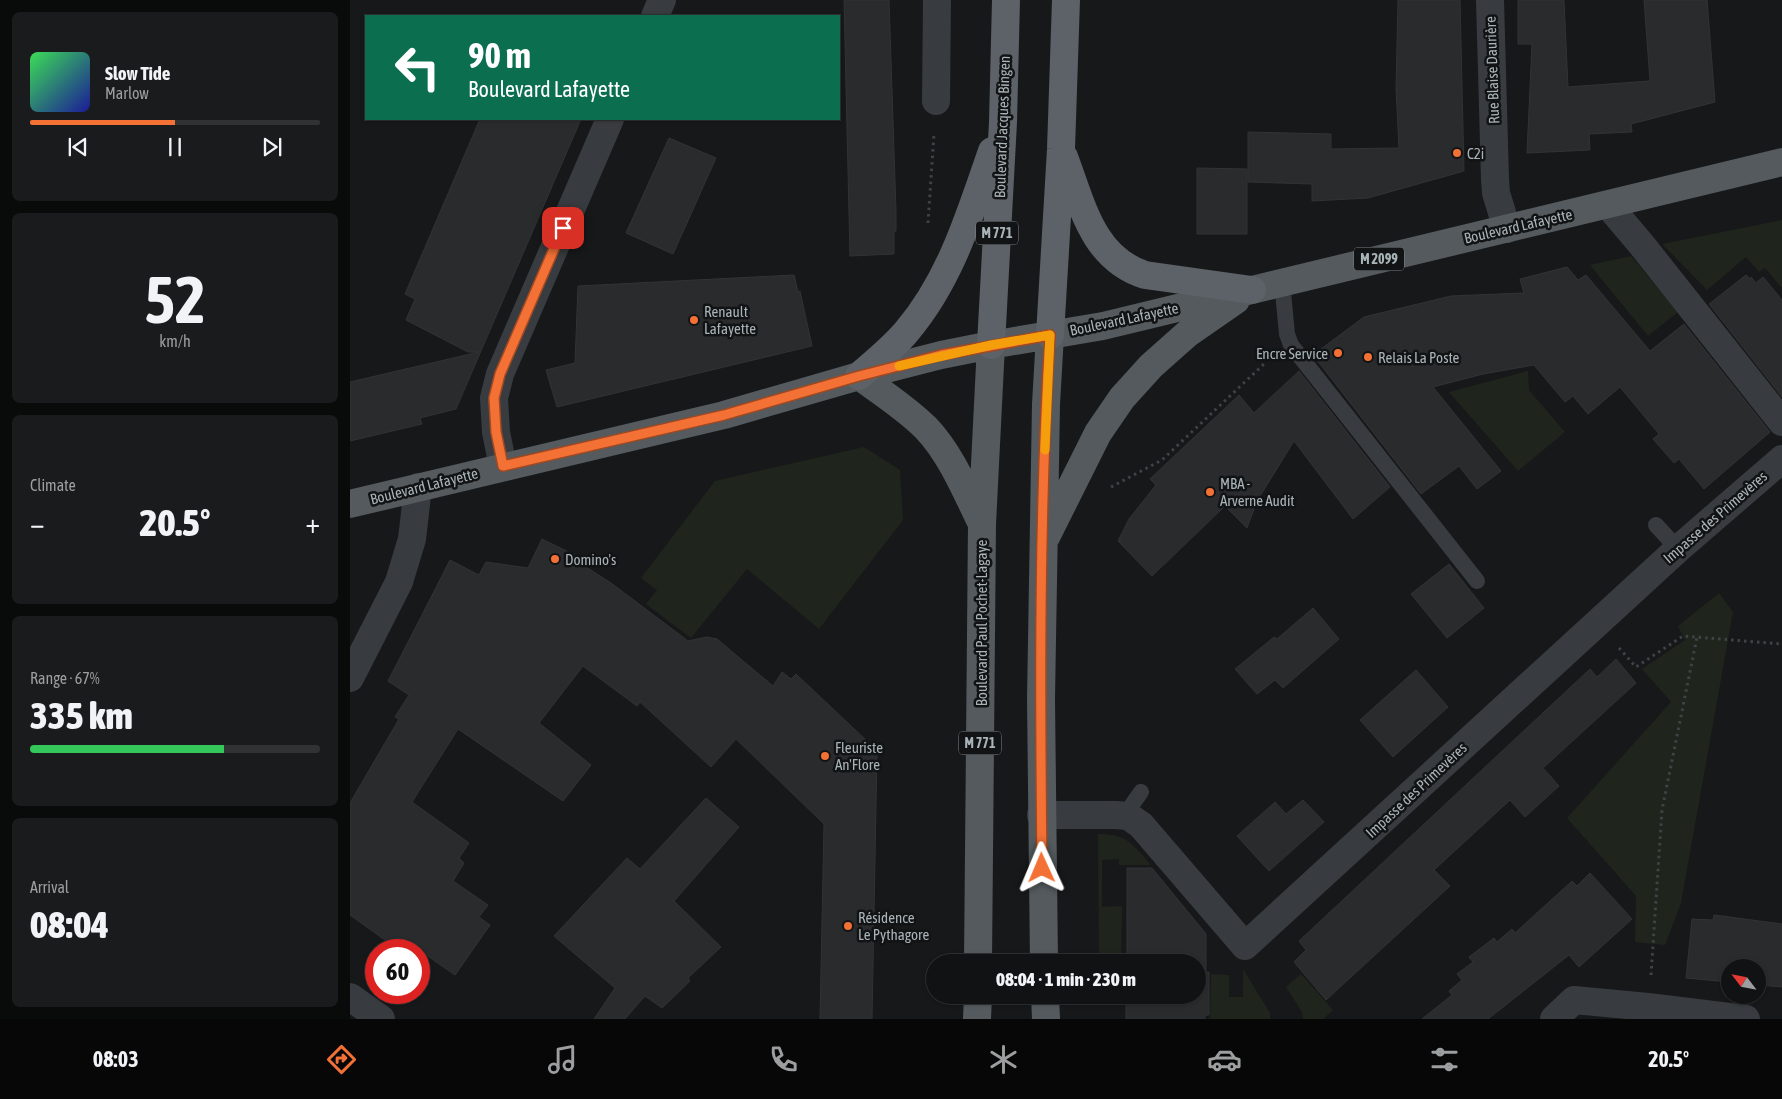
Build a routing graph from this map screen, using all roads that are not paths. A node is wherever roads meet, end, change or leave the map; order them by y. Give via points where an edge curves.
1 (662, 0) edge
2 (937, 0) edge
3 (1006, 0) edge
4 (1066, 0) edge
5 (1490, 0) edge
6 (655, 15) edge
7 (936, 101) road end
8 (610, 120) edge
9 (1003, 122) junction
10 (1061, 149) junction
11 (1782, 162) edge
12 (1608, 205) junction
13 (1507, 229) junction
14 (1282, 282) junction
15 (1252, 290) junction
16 (1050, 335) junction
17 (991, 345) junction
18 (859, 376) junction
19 (1782, 422) edge
20 (1782, 459) edge
21 (503, 466) junction
22 (418, 487) junction
23 (350, 504) edge
24 (982, 524) junction
25 (1656, 525) dead end
26 (1043, 543) junction
27 (1678, 549) junction
28 (1476, 581) dead end
29 (350, 678) edge
30 (1141, 792) dead end
31 (1041, 815) junction
32 (1124, 816) junction
33 (978, 954) edge
34 (1044, 954) edge
35 (350, 998) edge
36 (978, 1004) edge
37 (380, 1019) edge
38 (977, 1019) edge
39 (1554, 1019) edge
40 (1746, 1019) edge

1 - 6 street
2 - 7 street
3 - 9 highway, Boulevard Jacques Bingen / M 771
4 - 10 highway
5 - 13 street, Rue Blaise Daurière via 1495,180
8 - 21 street via 500,374 494,398
9 - 17 highway, Boulevard Jacques Bingen / M 771
9 - 18 highway via 960,245 942,280 907,332
10 - 15 highway via 1094,233 1120,264 1145,276
10 - 16 highway
11 - 12 main road, Boulevard Lafayette / M 2099
12 - 13 main road, Boulevard Lafayette / M 2099
12 - 19 street
13 - 14 main road, Boulevard Lafayette / M 2099
14 - 15 main road, Boulevard Lafayette / M 2099
14 - 28 lane via 1291,345
15 - 16 main road, Boulevard Lafayette / M 2099 via 1103,326
15 - 26 main road via 1187,334 1122,398 1098,433
16 - 17 main road, Boulevard Lafayette / M 2099
16 - 26 main road
17 - 18 main road, Boulevard Lafayette
17 - 24 main road, Boulevard Paul Pochet-Lagaye / M 771
18 - 21 main road, Boulevard Lafayette via 724,415
18 - 24 main road via 926,428 944,453
20 - 27 street, Impasse des Primevères
21 - 22 main road, Boulevard Lafayette
22 - 23 main road, Boulevard Lafayette
22 - 29 street via 412,539 399,582
24 - 33 main road, Boulevard Paul Pochet-Lagaye / M 771
25 - 27 lane
26 - 31 main road
27 - 32 street, Impasse des Primevères via 1245,946 1141,825
30 - 32 lane
31 - 32 street
31 - 34 main road
35 - 37 street
36 - 38 main road
39 - 40 street via 1574,1000

